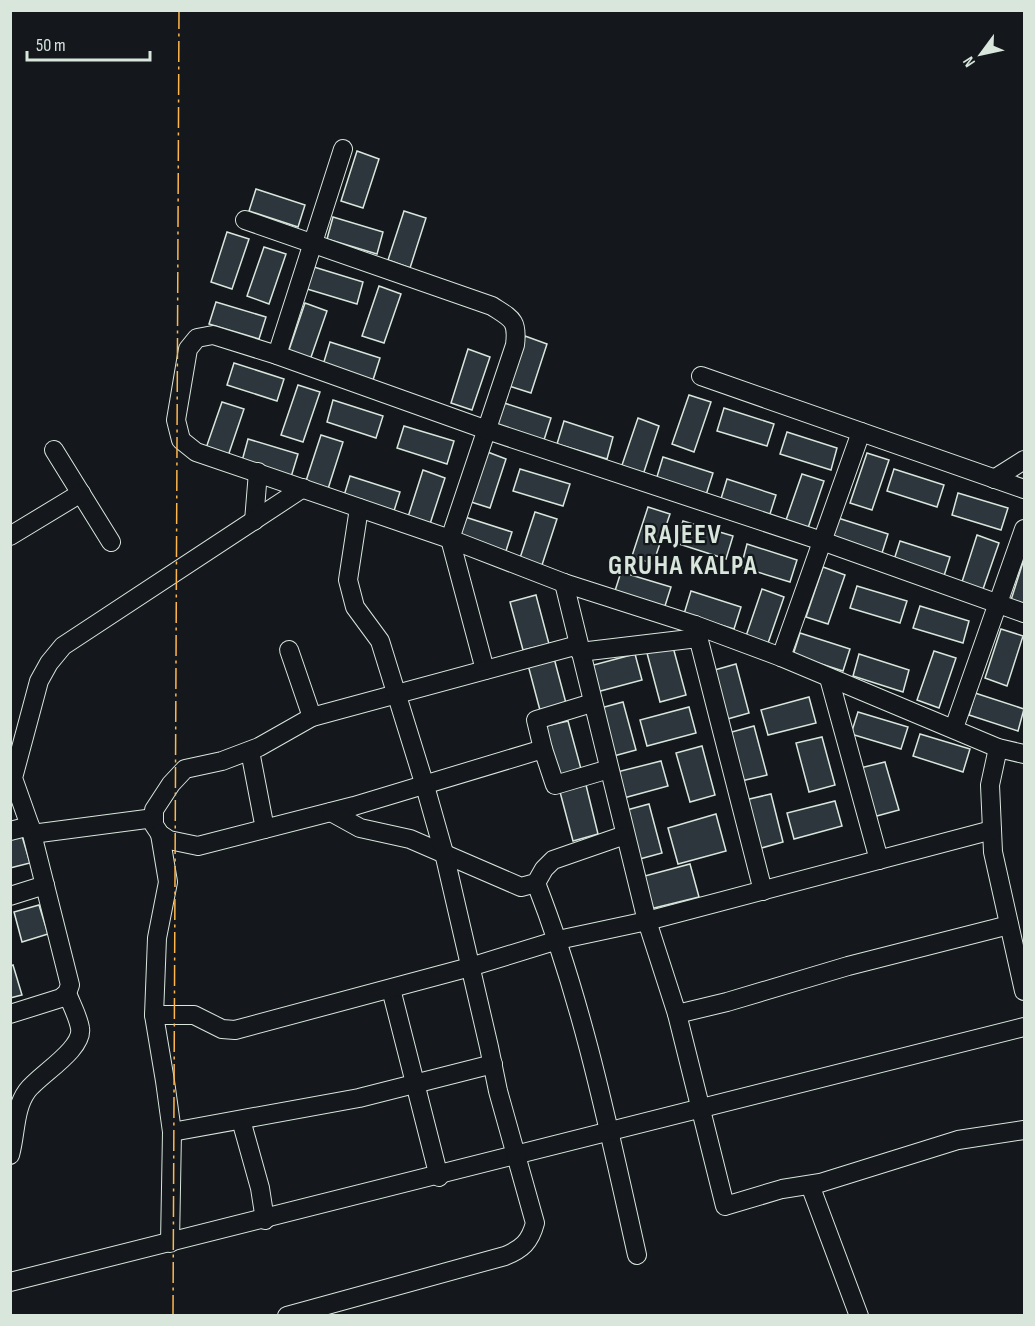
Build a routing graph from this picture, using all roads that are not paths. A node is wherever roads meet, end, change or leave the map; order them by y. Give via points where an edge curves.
1 (343, 149) dead end
2 (245, 220) dead end
3 (314, 244) junction
4 (277, 355) junction
5 (701, 376) dead end
6 (487, 430) junction
7 (861, 432) junction
8 (54, 450) dead end
9 (1024, 460) edge
10 (258, 472) junction
11 (994, 479) junction
12 (303, 488) junction
13 (1024, 489) edge
14 (81, 493) junction
15 (359, 508) junction
16 (254, 521) junction
17 (1024, 529) edge
18 (10, 536) edge
19 (450, 539) junction
20 (822, 541) junction
21 (111, 542) dead end
22 (564, 583) junction
23 (998, 604) junction
24 (1024, 613) edge
25 (697, 632) junction
26 (579, 649) junction
27 (289, 650) dead end
28 (781, 657) junction
29 (484, 670) junction
30 (829, 678) junction
31 (395, 694) junction
32 (592, 703) junction
33 (312, 717) junction
34 (954, 728) junction
35 (998, 748) junction
36 (543, 749) junction
37 (250, 751) junction
38 (1024, 754) edge
39 (609, 769) junction
40 (12, 778) edge
41 (425, 786) junction
42 (331, 812) junction
43 (157, 826) junction
44 (265, 829) junction
45 (31, 830) junction
46 (992, 830) junction
47 (10, 831) edge
48 (625, 835) junction
49 (444, 853) junction
50 (879, 860) junction
51 (536, 883) junction
52 (45, 885) junction
53 (763, 891) junction
54 (10, 896) edge
55 (647, 921) junction
56 (1009, 925) junction
57 (558, 940) junction
58 (470, 967) junction
59 (391, 988) junction
60 (1024, 991) edge
61 (67, 993) junction
62 (10, 1014) edge
63 (677, 1014) junction
64 (154, 1015) junction
65 (1024, 1027) edge
66 (493, 1064) junction
67 (416, 1084) junction
68 (702, 1108) junction
69 (241, 1120) junction
70 (1024, 1130) edge
71 (610, 1131) junction
72 (172, 1132) junction
73 (10, 1155) edge
74 (515, 1158) junction
75 (439, 1177) junction
76 (810, 1185) junction
77 (265, 1220) junction
78 (170, 1243) junction
79 (637, 1255) dead end
80 (10, 1282) edge
81 (287, 1316) edge
82 (859, 1316) edge

1 - 3 street
2 - 3 street
3 - 4 street
3 - 6 street via 492,306 510,317 517,330 516,345
4 - 6 street
4 - 10 street via 213,335 197,338 188,349 176,420 181,440 196,452
5 - 7 street
6 - 19 street
6 - 20 street
7 - 11 street
7 - 20 street
8 - 14 street
9 - 11 street
10 - 12 street
10 - 16 street
11 - 13 street
12 - 15 street
12 - 16 street
14 - 18 street
14 - 21 street
15 - 19 street
15 - 31 street via 348,580 355,607 380,641
16 - 40 street via 63,646 39,681
17 - 23 street
19 - 22 street
19 - 29 street
20 - 23 street
20 - 28 street
22 - 25 street
22 - 26 street
23 - 24 street
23 - 34 street
25 - 26 street
25 - 28 street
25 - 53 street
26 - 29 street
26 - 32 street
27 - 33 street
28 - 30 street
29 - 31 street
30 - 34 street
30 - 50 street
31 - 33 street
31 - 41 street
32 - 36 street via 536,720
32 - 39 street
33 - 37 street
34 - 35 street
35 - 38 street
35 - 46 street via 990,785
36 - 39 street via 555,785
36 - 41 street
37 - 43 street via 185,769 154,810
37 - 44 street
39 - 48 street
40 - 45 street
41 - 42 street
41 - 49 street
42 - 44 street
42 - 49 street via 360,828 410,838
43 - 44 street via 169,840 198,846
43 - 45 street
43 - 64 street via 168,882 157,938
45 - 47 street
45 - 52 street
46 - 50 street
46 - 56 street
48 - 51 street via 553,860
48 - 55 street
49 - 51 street via 521,887
49 - 58 street
50 - 53 street
51 - 57 street
52 - 54 street
52 - 61 street via 70,985
53 - 55 street
55 - 57 street
55 - 63 street
56 - 60 street
56 - 63 street
57 - 58 street
57 - 71 street
58 - 59 street
58 - 66 street
59 - 64 street via 235,1030 222,1029 194,1016
59 - 67 street
61 - 62 street
61 - 73 street via 80,1038 27,1091 18,1108
63 - 68 street
64 - 72 street
65 - 68 street
66 - 67 street
66 - 74 street
67 - 69 street
67 - 75 street
68 - 71 street
68 - 76 street via 725,1206
69 - 72 street
69 - 77 street
70 - 76 street via 958,1140
71 - 74 street
71 - 79 street
72 - 78 street
74 - 75 street
74 - 81 street via 535,1223 532,1236 522,1249
75 - 77 street
76 - 82 street
77 - 78 street
78 - 80 street

